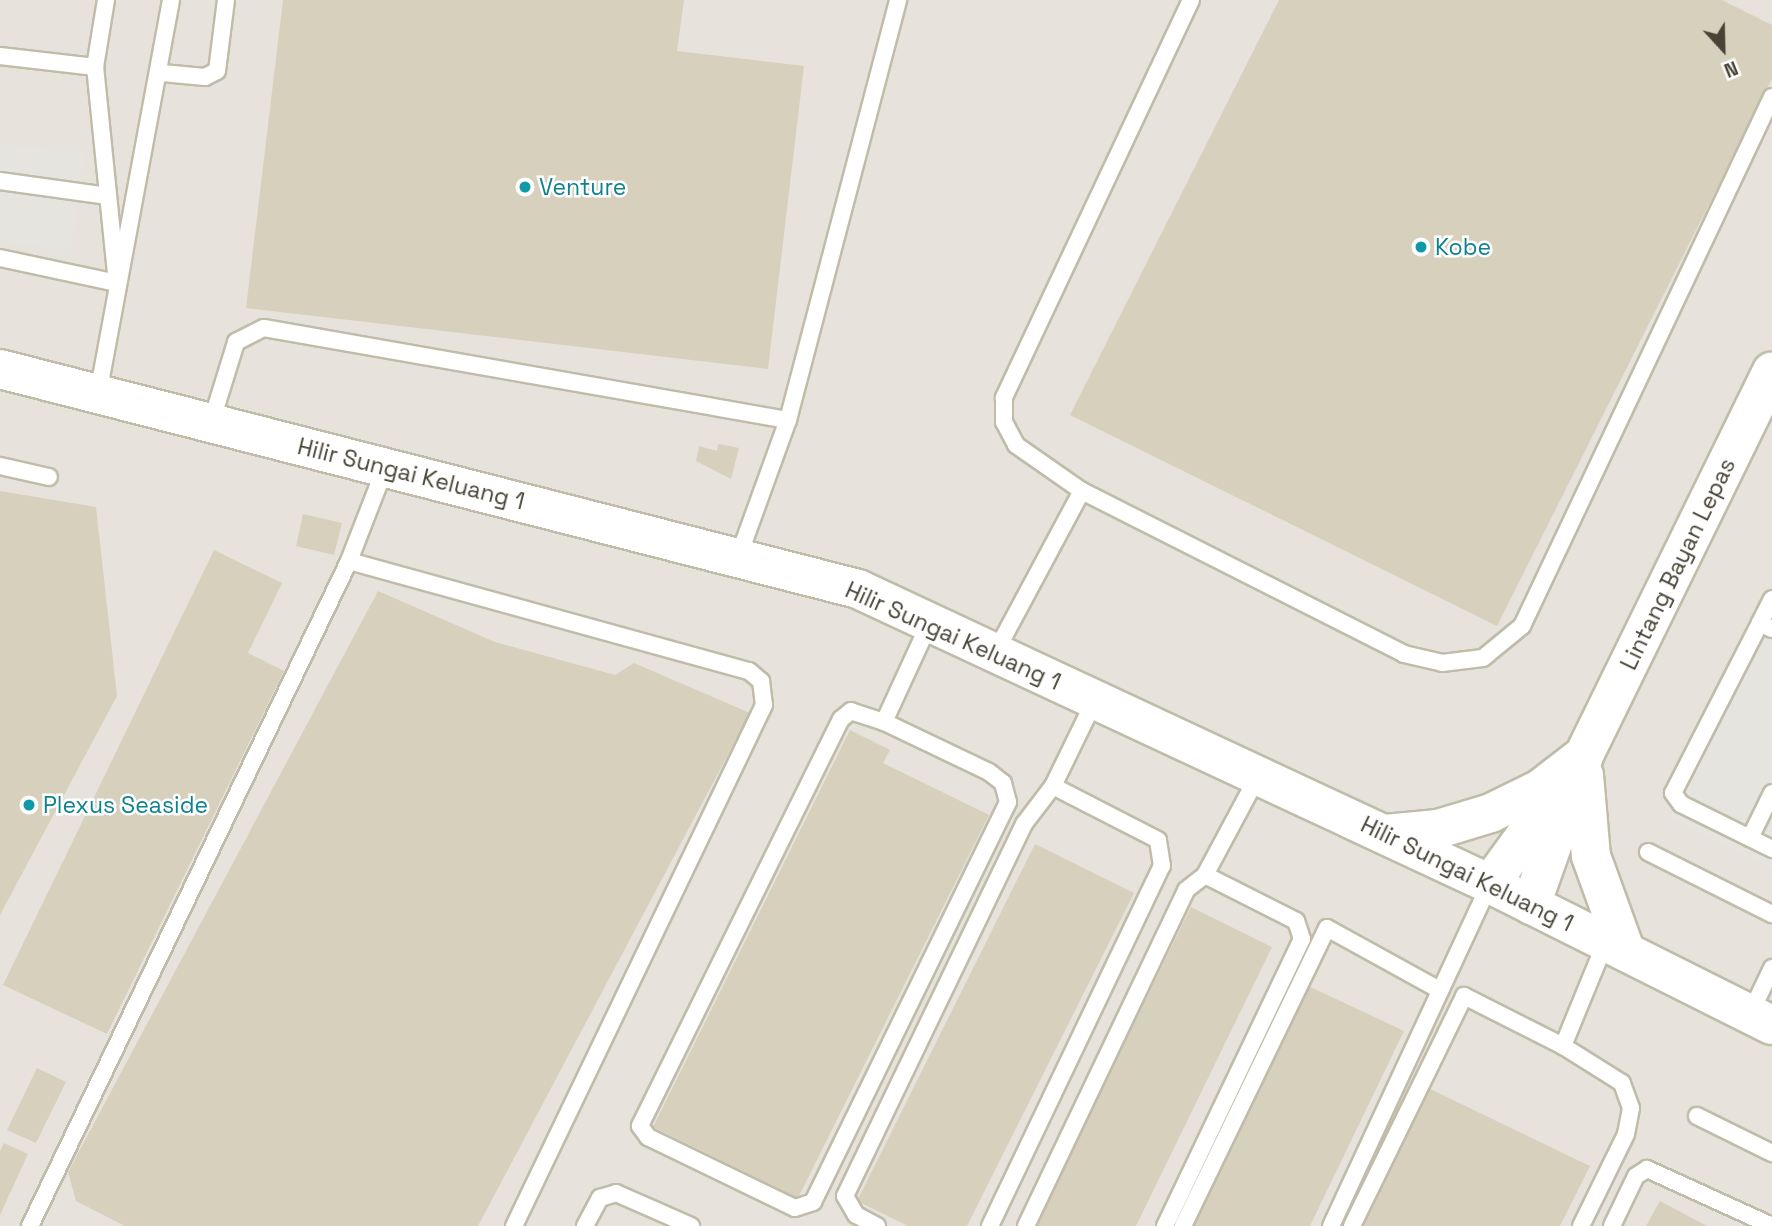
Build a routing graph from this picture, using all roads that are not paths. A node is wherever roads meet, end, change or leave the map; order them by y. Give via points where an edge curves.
1 (106, 0) edge
2 (171, 0) edge
3 (226, 0) edge
4 (898, 0) edge
5 (1191, 0) edge
6 (0, 56) edge
7 (95, 67) junction
8 (162, 73) junction
9 (1772, 97) edge
10 (0, 181) edge
11 (108, 196) junction
12 (0, 258) edge
13 (117, 283) junction
14 (0, 369) edge
15 (1772, 372) edge
16 (98, 394) junction
17 (788, 421) junction
18 (211, 423) junction
19 (0, 466) edge
20 (385, 468) junction
21 (50, 477) dead end
22 (1082, 491) junction
23 (738, 558) junction
24 (349, 561) junction
25 (1772, 599) edge
26 (929, 624) junction
27 (1766, 626) edge
28 (995, 653) junction
29 (1095, 700) junction
30 (884, 722) junction
31 (1584, 755) junction
32 (1258, 776) junction
33 (1053, 786) junction
34 (1772, 793) edge
35 (1383, 834) junction
36 (1750, 838) junction
37 (1772, 849) edge
38 (1648, 852) dead end
39 (1205, 875) junction
40 (1490, 884) junction
41 (1531, 905) junction
42 (1772, 914) edge
43 (1615, 946) junction
44 (1772, 968) edge
45 (1440, 990) junction
46 (1761, 1020) edge
47 (1563, 1046) junction
48 (1697, 1116) dead end
49 (1772, 1153) edge
50 (30, 1226) edge
51 (514, 1226) edge
52 (585, 1226) edge
53 (691, 1226) edge
54 (877, 1226) edge
55 (990, 1226) edge
56 (1026, 1226) edge
57 (1165, 1226) edge
58 (1183, 1226) edge
59 (1331, 1226) edge
60 (1352, 1226) edge
61 (1581, 1226) edge
62 (1612, 1226) edge
63 (1772, 1226) edge

1 - 7 lane
2 - 8 lane
3 - 8 lane via 217,71
4 - 17 lane
5 - 22 lane via 1004,398 1004,422 1016,445
6 - 7 lane
7 - 11 lane
8 - 13 lane
9 - 22 lane via 1522,626 1483,658 1443,663 1404,654
10 - 11 lane
11 - 13 lane
12 - 13 lane
13 - 16 lane
14 - 16 street, Hilir Sungai Keluang 1
15 - 31 street, Lintang Bayan Lepas
16 - 18 street, Hilir Sungai Keluang 1
17 - 18 lane via 264,328 236,342
17 - 23 lane
18 - 20 street, Hilir Sungai Keluang 1
19 - 21 lane
20 - 23 street, Hilir Sungai Keluang 1
20 - 24 lane
22 - 28 lane
23 - 26 street, Hilir Sungai Keluang 1 via 858,589
24 - 50 lane
24 - 51 lane via 749,671 761,681 764,705
25 - 27 lane
26 - 28 street, Hilir Sungai Keluang 1
26 - 30 lane
27 - 36 lane via 1674,793 1681,804
28 - 29 street, Hilir Sungai Keluang 1
29 - 32 street, Hilir Sungai Keluang 1
29 - 33 lane
30 - 30 lane via 989,772 1003,783 1008,802 813,1202 795,1209 648,1138 640,1126 841,719 851,711
31 - 35 street via 1540,789 1491,813 1438,829
31 - 40 street, Lintang Bayan Lepas
31 - 41 street, Lintang Bayan Lepas
31 - 43 street via 1591,856
32 - 35 street, Hilir Sungai Keluang 1
32 - 39 lane
33 - 54 lane via 1024,824 845,1196 856,1215
33 - 55 lane via 1158,840 1162,866
34 - 36 lane
35 - 40 street, Hilir Sungai Keluang 1
36 - 37 lane
38 - 42 lane
39 - 56 lane via 1186,890
39 - 57 lane via 1296,921 1303,932
40 - 41 street, Hilir Sungai Keluang 1
40 - 45 lane
41 - 43 street, Hilir Sungai Keluang 1
43 - 46 street, Hilir Sungai Keluang 1
43 - 47 lane
44 - 46 lane
45 - 58 lane via 1327,928
45 - 59 lane
47 - 60 lane via 1464,996
47 - 61 lane via 1613,1074 1631,1108 1626,1134
48 - 49 lane
52 - 53 lane via 600,1198 616,1193
62 - 63 lane via 1636,1176 1647,1168

